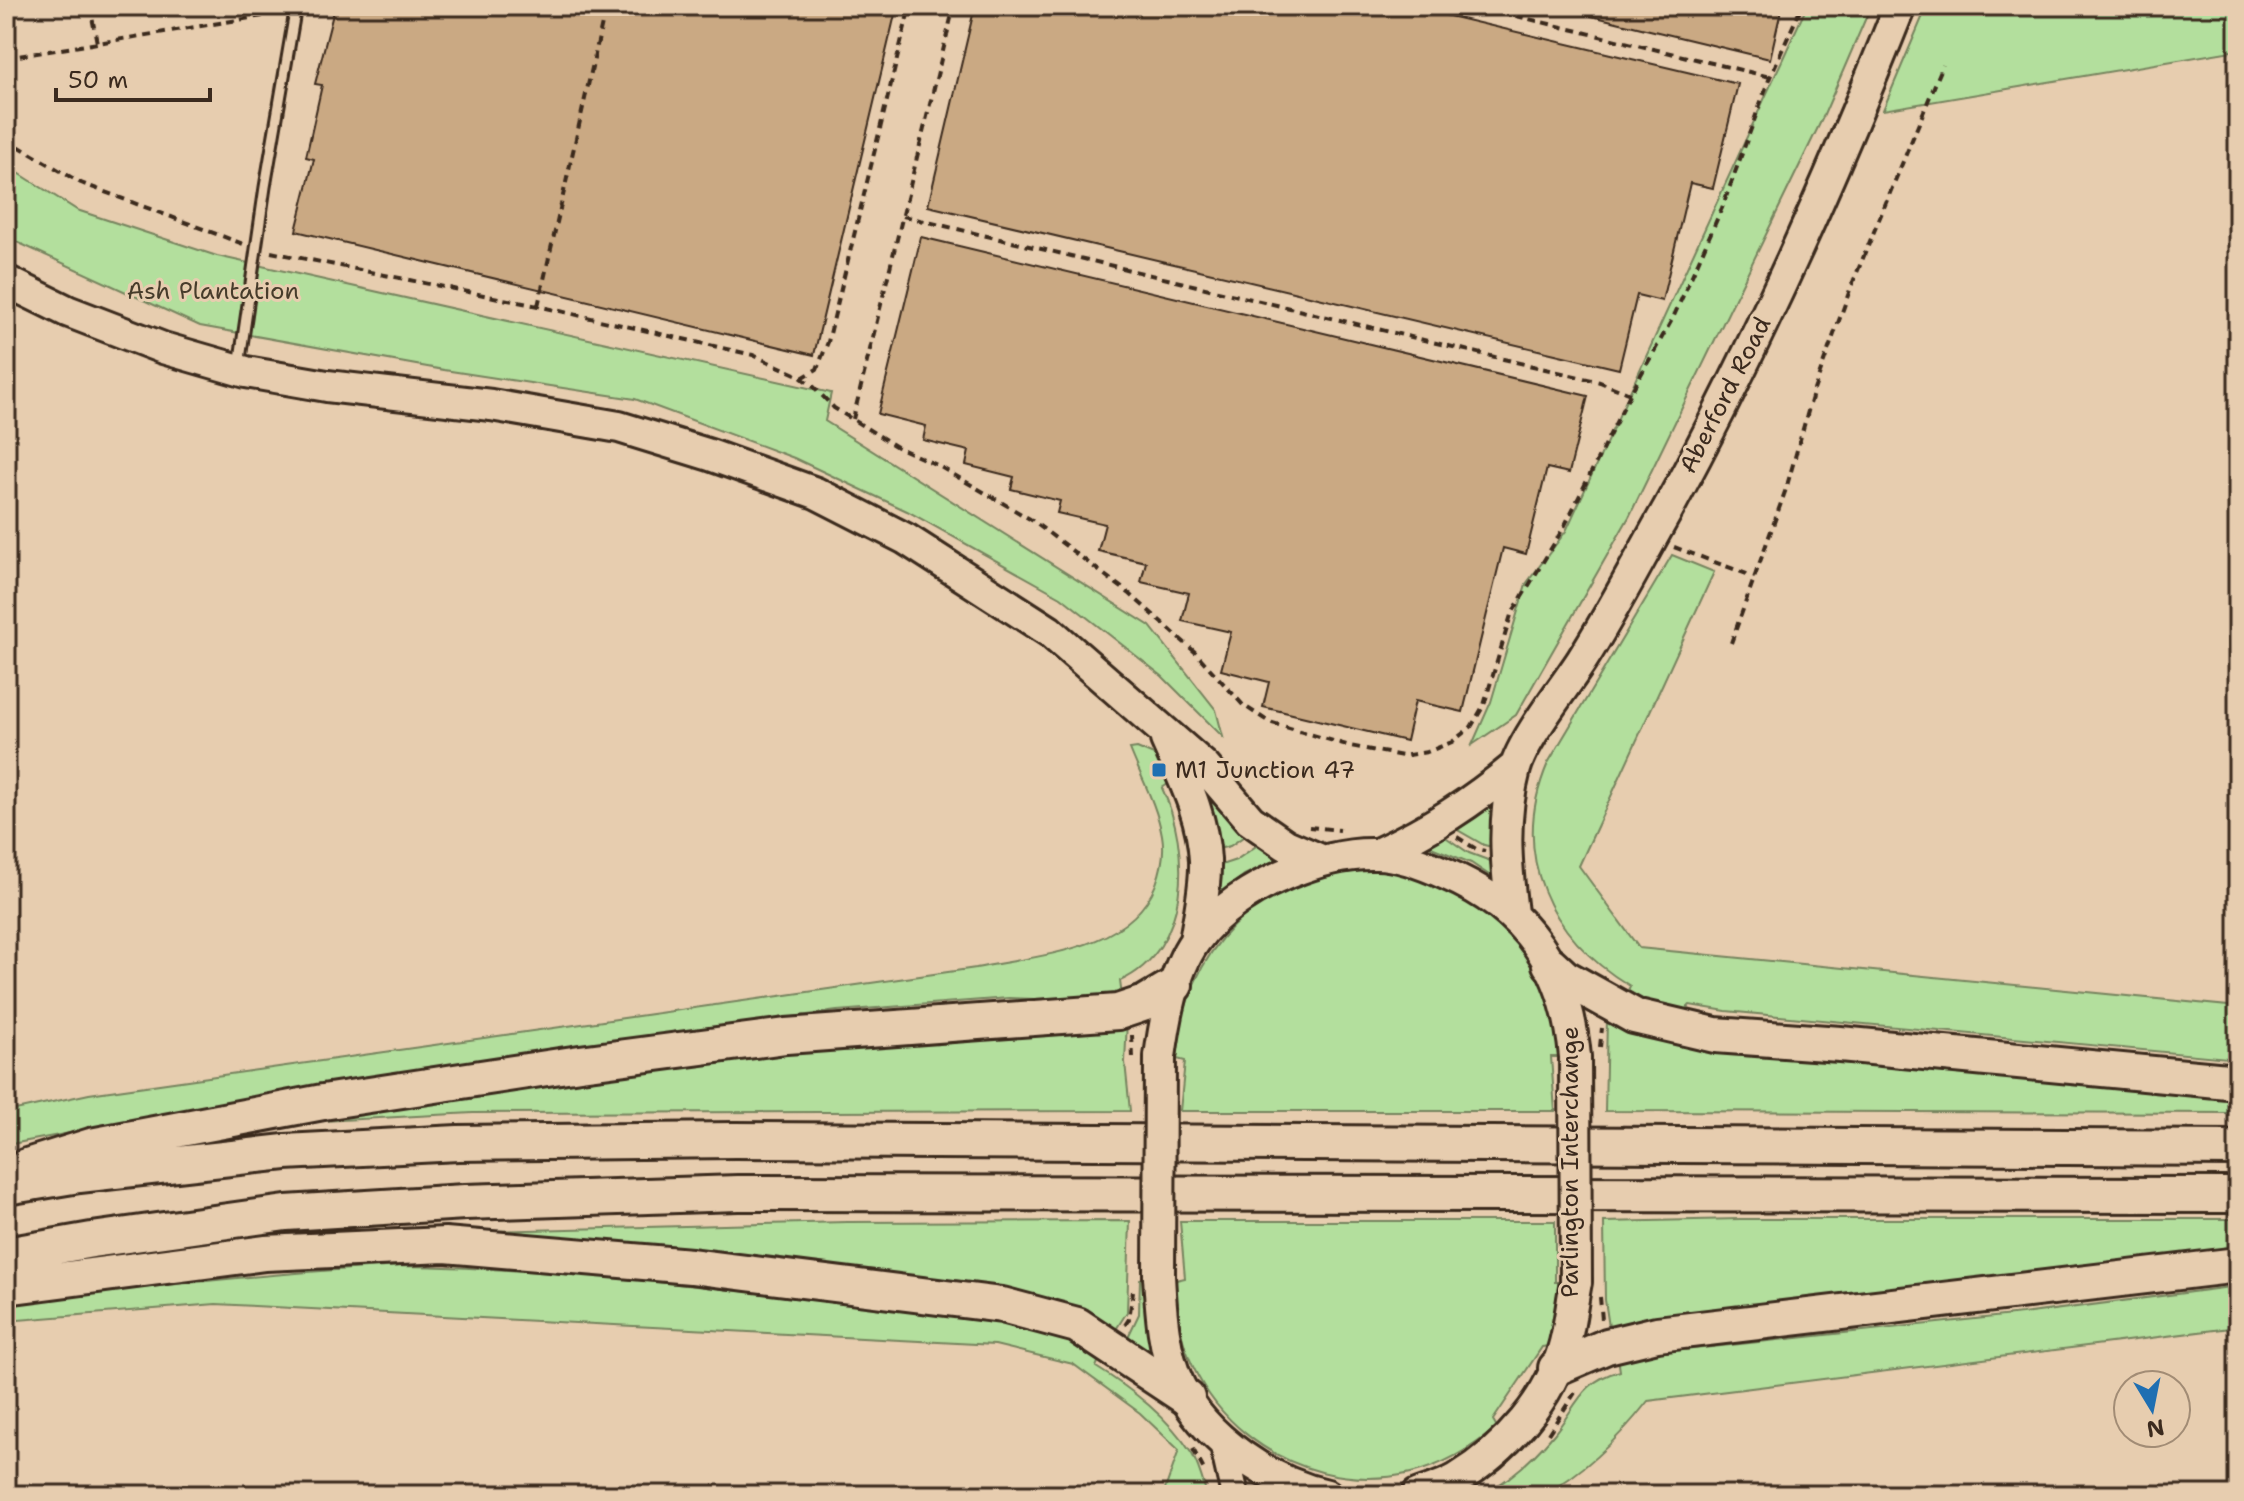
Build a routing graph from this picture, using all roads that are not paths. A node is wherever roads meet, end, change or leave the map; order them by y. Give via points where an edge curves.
1 (1900, 6) edge
2 (296, 8) edge
3 (6, 281) edge
4 (239, 370) junction
5 (1162, 730) junction
6 (1516, 766) junction
7 (1379, 853) junction
8 (1321, 860) junction
9 (1512, 913) junction
10 (1195, 941) junction
11 (1550, 964) junction
12 (1175, 985) junction
13 (2238, 1082) edge
14 (2238, 1148) edge
15 (6, 1172) edge
16 (6, 1187) edge
17 (2238, 1195) edge
18 (6, 1255) edge
19 (2238, 1265) edge
20 (6, 1287) edge
21 (1556, 1368) junction
22 (1187, 1398) junction
23 (1222, 1438) junction
24 (1235, 1495) edge
25 (1327, 1495) edge
26 (1417, 1495) edge

1 - 6 main road, Aberford Road via 1777,293 1651,539
2 - 4 lane
3 - 4 main road via 163,348
4 - 5 main road via 619,427 816,493 906,539 1049,631
5 - 8 main road via 1204,766 1250,820 1286,845
5 - 10 main road via 1202,833 1204,881
6 - 7 main road, Aberford Road via 1442,822
6 - 9 main road, Aberford Road via 1505,856
7 - 8 main road, Parlington Interchange
7 - 9 main road, Parlington Interchange via 1470,884
8 - 10 main road, Parlington Interchange via 1262,884
9 - 11 main road, Parlington Interchange
10 - 12 main road, Parlington Interchange
11 - 13 highway via 1634,1016 1715,1035
11 - 21 main road, Parlington Interchange, bridge via 1587,1057 1576,1282
12 - 15 highway via 1131,1009 1105,1014 786,1036 323,1102 91,1146
12 - 22 main road, Parlington Interchange, bridge via 1147,1058 1162,1328
14 - 16 highway via 458,1143 285,1152
17 - 18 highway via 738,1193 286,1213
19 - 21 highway via 1657,1334 1607,1346
20 - 22 highway via 265,1253 445,1245 691,1266 1040,1313 1077,1325
21 - 26 main road, Parlington Interchange via 1541,1399 1505,1442 1455,1480
22 - 23 main road, Parlington Interchange
23 - 24 main road
23 - 25 main road, Parlington Interchange via 1260,1471

